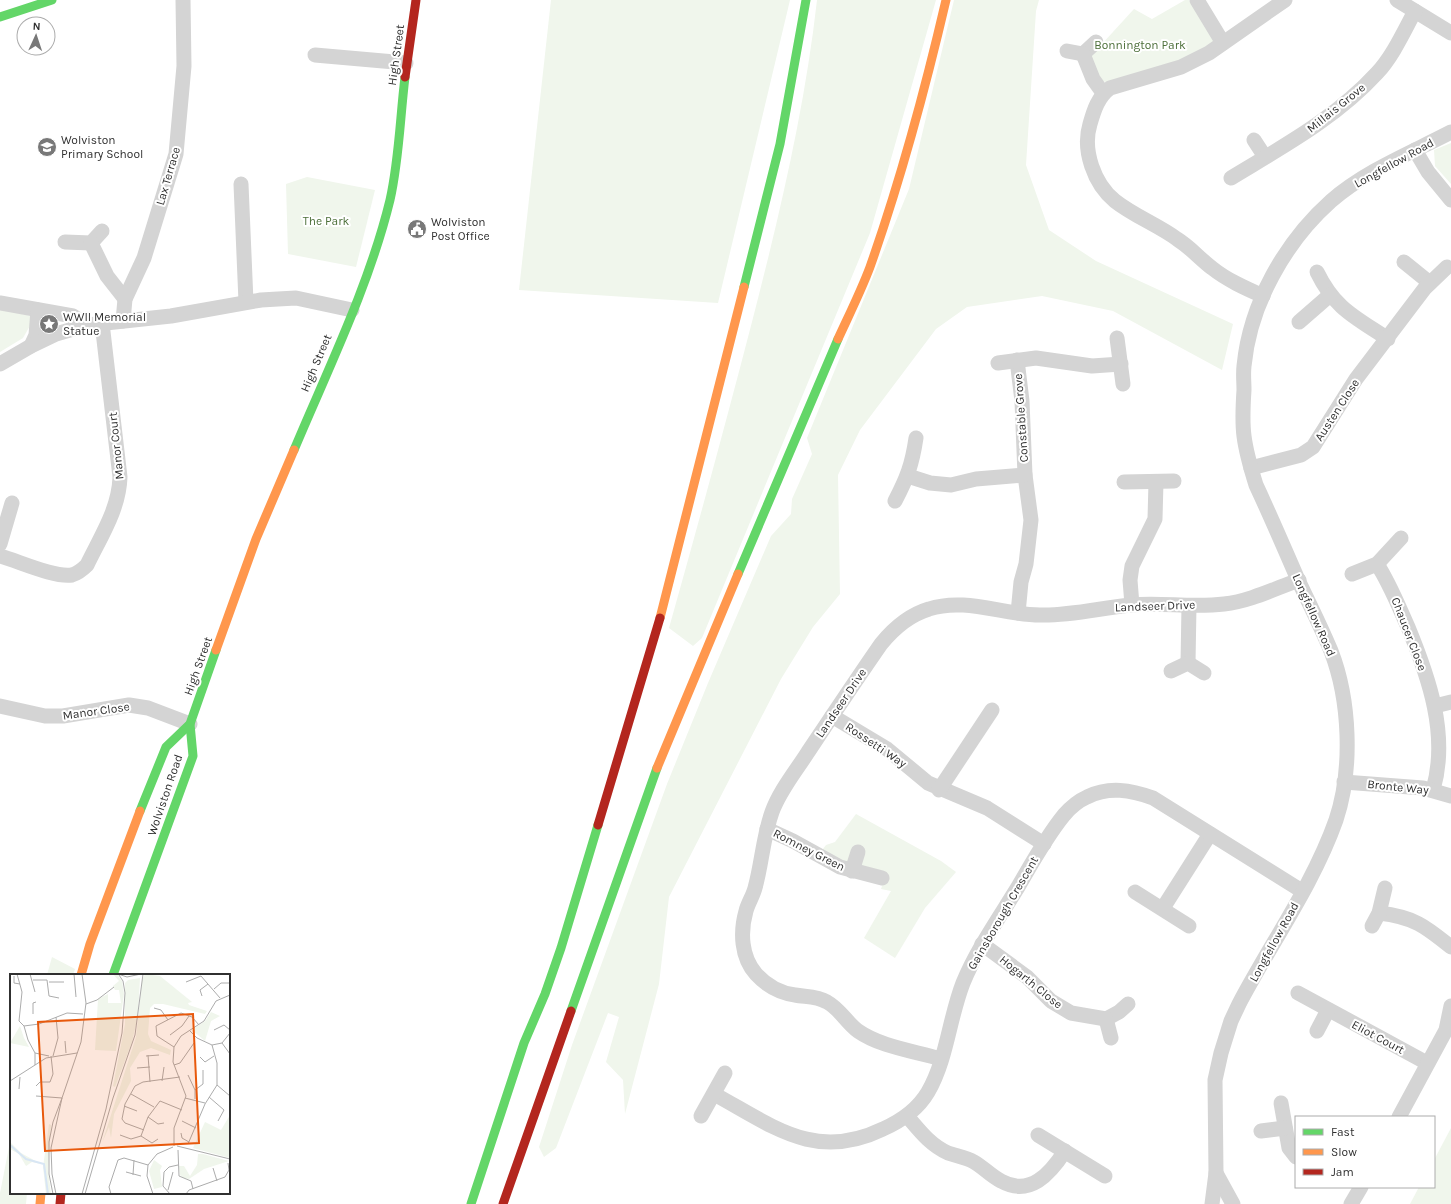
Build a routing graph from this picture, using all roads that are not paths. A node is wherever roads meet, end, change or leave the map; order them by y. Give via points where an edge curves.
1 (52, 0) edge
2 (183, 0) edge
3 (416, 0) edge
4 (806, 0) edge
5 (946, 0) edge
6 (1198, 0) edge
7 (1285, 0) edge
8 (1397, 0) edge
9 (1415, 11) junction
10 (0, 17) edge
11 (1451, 33) edge
12 (1096, 42) dead end
13 (1223, 43) junction
14 (1067, 50) dead end
15 (1083, 54) junction
16 (315, 55) dead end
17 (406, 63) junction
18 (1104, 93) junction
19 (1451, 132) edge
20 (1254, 140) dead end
21 (1415, 150) junction
22 (1265, 157) junction
23 (1231, 178) dead end
24 (241, 184) dead end
25 (1451, 200) edge
26 (102, 231) dead end
27 (65, 242) dead end
28 (91, 243) junction
29 (1404, 262) dead end
30 (1447, 267) dead end
31 (1317, 272) dead end
32 (1430, 283) junction
33 (1330, 295) junction
34 (1262, 296) junction
35 (124, 299) junction
36 (0, 302) edge
37 (246, 302) junction
38 (38, 310) junction
39 (352, 310) junction
40 (123, 322) junction
41 (1299, 322) dead end
42 (102, 323) junction
43 (87, 325) junction
44 (1117, 338) dead end
45 (1388, 339) junction
46 (31, 346) junction
47 (1017, 360) junction
48 (998, 363) dead end
49 (0, 364) edge
50 (1120, 364) junction
51 (1123, 384) dead end
52 (916, 438) dead end
53 (1251, 468) junction
54 (1025, 475) junction
55 (908, 476) junction
56 (1174, 480) dead end
57 (1124, 482) dead end
58 (1156, 482) junction
59 (895, 501) dead end
60 (12, 503) dead end
61 (1401, 538) dead end
62 (0, 544) edge
63 (0, 556) edge
64 (1377, 564) junction
65 (1352, 574) dead end
66 (1299, 580) junction
67 (1132, 605) junction
68 (1189, 606) junction
69 (1018, 613) junction
70 (1188, 663) junction
71 (1171, 671) dead end
72 (1204, 673) dead end
73 (1451, 702) edge
74 (0, 706) edge
75 (1435, 706) junction
76 (992, 710) dead end
77 (832, 716) junction
78 (190, 724) junction
79 (1344, 782) junction
80 (939, 790) junction
81 (1433, 790) junction
82 (1451, 796) edge
83 (766, 828) junction
84 (1210, 834) junction
85 (1044, 844) junction
86 (858, 852) dead end
87 (852, 872) junction
88 (882, 878) dead end
89 (1385, 888) dead end
90 (1302, 891) junction
91 (1135, 892) dead end
92 (1163, 908) junction
93 (1190, 926) dead end
94 (982, 944) junction
95 (1451, 947) edge
96 (81, 974) edge
97 (113, 974) edge
98 (1298, 994) dead end
99 (1128, 1004) dead end
100 (1451, 1006) edge
101 (1328, 1010) junction
102 (1106, 1019) junction
103 (1317, 1031) dead end
104 (1111, 1038) dead end
105 (941, 1058) junction
106 (1427, 1063) junction
107 (725, 1073) dead end
108 (714, 1094) junction
109 (1281, 1103) dead end
110 (701, 1116) dead end
111 (907, 1116) junction
112 (1399, 1116) edge
113 (1285, 1128) junction
114 (1261, 1131) dead end
115 (1038, 1135) dead end
116 (1065, 1152) junction
117 (1295, 1156) edge
118 (1216, 1173) junction
119 (1105, 1176) dead end
120 (1357, 1188) edge
121 (41, 1194) edge
122 (61, 1194) edge
123 (40, 1204) edge
124 (60, 1204) edge
125 (471, 1204) edge
126 (503, 1204) edge
127 (1212, 1204) edge
128 (1233, 1204) edge
129 (1352, 1204) edge

1 - 10 street
2 - 35 street, Lax Terrace via 184,66 176,154 144,258
3 - 17 street, High Street
4 - 125 street via 780,144 654,640 561,948 524,1043
5 - 126 street via 903,167 869,268 664,747
6 - 13 street
7 - 13 street
8 - 9 street
9 - 11 street
9 - 22 street, Millais Grove via 1378,73 1311,130
12 - 15 street
13 - 18 street via 1180,68 1128,82 1110,88
14 - 15 street
15 - 18 street via 1093,80
16 - 17 street
17 - 39 street, High Street via 390,200 368,273
18 - 34 street via 1094,110 1088,129 1087,146 1093,169 1105,190 1125,208 1178,239 1213,269
19 - 21 street, Longfellow Road
20 - 22 street
21 - 25 street via 1428,172
21 - 34 street, Longfellow Road via 1372,172 1331,201 1293,243
22 - 23 street, Millais Grove
24 - 37 street
26 - 28 street
27 - 28 street
28 - 35 street via 107,276
29 - 32 street
30 - 32 street, Austen Close
31 - 33 street
32 - 45 street, Austen Close
33 - 41 street
33 - 45 street via 1342,308
34 - 53 street, Longfellow Road via 1244,366 1244,435
35 - 40 street, Lax Terrace
36 - 38 street
37 - 39 street via 296,298
37 - 40 street
38 - 43 street via 73,316
38 - 46 street via 38,327
39 - 78 street, High Street via 256,539
40 - 42 street
42 - 43 street
42 - 63 street, Manor Court via 120,477 119,494 113,513 87,565 72,575 54,573
43 - 46 street via 56,334
44 - 50 street
45 - 53 street, Austen Close via 1353,384 1313,447 1294,458
46 - 49 street
47 - 48 street, Constable Grove
47 - 50 street, Constable Grove via 1042,358 1092,366
47 - 54 street, Constable Grove via 1022,402
50 - 51 street
52 - 55 street
53 - 66 street, Longfellow Road via 1256,486
54 - 55 street, Constable Grove via 976,479 952,485 930,483
54 - 69 street, Constable Grove via 1030,501 1031,533 1021,582
55 - 59 street
56 - 58 street
57 - 58 street
58 - 67 street via 1155,519 1132,566
60 - 62 street
61 - 64 street
64 - 65 street
64 - 75 street, Chaucer Close via 1389,584 1415,646
66 - 68 street, Landseer Drive via 1238,601
66 - 79 street, Longfellow Road via 1331,651 1343,697 1347,735
67 - 68 street, Landseer Drive
67 - 69 street, Landseer Drive via 1060,615
68 - 70 street
69 - 77 street, Landseer Drive via 968,605 950,605 929,608 911,617 893,629 881,644
70 - 71 street
70 - 72 street
73 - 75 street
74 - 78 street, Manor Close via 46,716 63,716 129,705 148,708
75 - 81 street, Chaucer Close via 1439,760
76 - 80 street
77 - 80 street, Rossetti Way via 887,749
77 - 83 street, Landseer Drive via 781,794
78 - 96 street, Wolviston Road via 166,747 157,767 118,867
78 - 97 street, Wolviston Road via 193,756
79 - 81 street, Bronte Way
79 - 90 street, Longfellow Road via 1336,819 1320,858
80 - 85 street, Rossetti Way via 987,808
81 - 82 street, Bronte Way
83 - 87 street, Romney Green
83 - 105 street, Landseer Drive via 759,872 743,926 745,954 755,974 780,992 826,1001 837,1008 858,1031 873,1038
84 - 85 street, Gainsborough Crescent via 1153,798 1136,792 1118,790 1102,791 1086,797 1064,816
84 - 90 street, Gainsborough Crescent
84 - 92 street
85 - 94 street, Gainsborough Crescent
86 - 87 street, Romney Green
87 - 88 street, Romney Green
89 - 95 street via 1375,919 1403,918 1425,926
90 - 118 street, Longfellow Road via 1239,1004 1221,1053 1215,1080
91 - 92 street
92 - 93 street
94 - 102 street, Hogarth Close via 1027,977 1061,1008 1083,1016
94 - 105 street, Gainsborough Crescent via 963,983
98 - 101 street, Eliot Court
99 - 102 street
100 - 106 street via 1446,1030
101 - 103 street
101 - 106 street, Eliot Court
102 - 104 street
105 - 111 street, Gainsborough Crescent via 927,1093
106 - 112 street
107 - 108 street
108 - 110 street
108 - 111 street, Gainsborough Crescent via 791,1135 814,1142 836,1143 855,1140 888,1127
109 - 113 street
111 - 116 street via 937,1147 972,1160 1008,1185 1027,1186 1037,1182 1048,1175
113 - 114 street
113 - 117 street via 1289,1148
115 - 116 street
116 - 119 street
118 - 127 street, Longfellow Road
118 - 128 street
120 - 129 street
121 - 123 street
122 - 124 street

